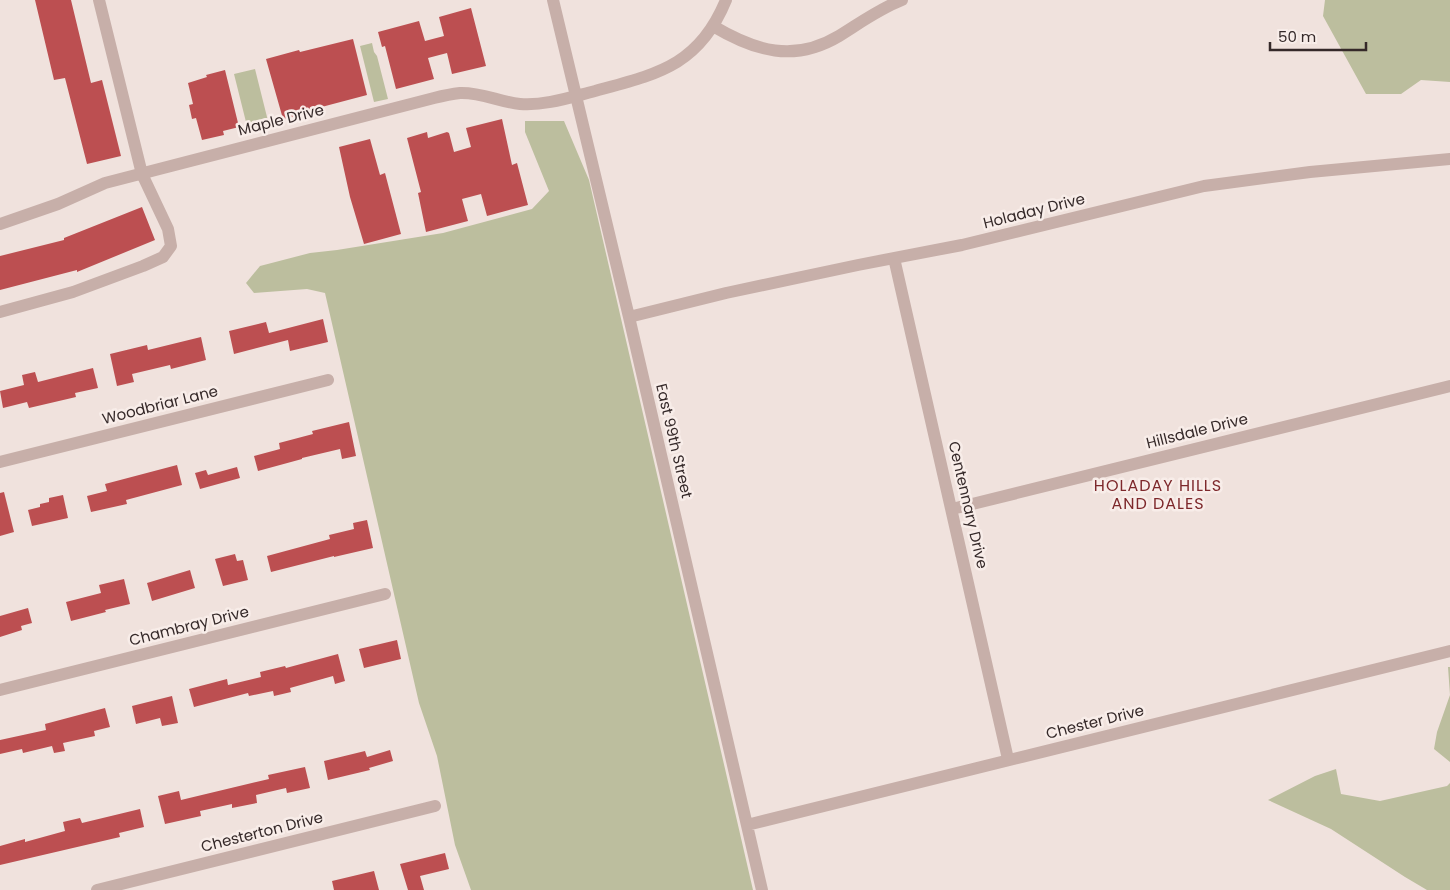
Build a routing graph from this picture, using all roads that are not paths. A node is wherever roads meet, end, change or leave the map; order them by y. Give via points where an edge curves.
1 (99, 0) edge
2 (553, 0) edge
3 (726, 0) edge
4 (902, 0) edge
5 (714, 26) junction
6 (576, 96) junction
7 (1450, 159) edge
8 (142, 174) junction
9 (0, 224) edge
10 (894, 258) junction
11 (0, 312) edge
12 (629, 317) junction
13 (328, 380) dead end
14 (1450, 386) edge
15 (0, 462) edge
16 (952, 509) junction
17 (385, 594) dead end
18 (1450, 651) edge
19 (0, 690) edge
20 (1008, 759) junction
21 (436, 806) dead end
22 (747, 825) junction
23 (97, 890) edge
24 (762, 890) edge

1 - 8 street
2 - 6 street, East 99th Street
3 - 5 street, Maple Drive
4 - 5 street via 830,41 798,50 759,48
5 - 6 street, Maple Drive via 690,52 661,71
6 - 8 street, Maple Drive via 520,104 461,93
6 - 12 street, East 99th Street
7 - 10 street, Holaday Drive via 1204,186 962,245
8 - 9 street, Maple Drive via 105,183
8 - 11 street via 168,229 171,246 163,257 73,292
10 - 12 street, Holaday Drive
10 - 16 street, Centennary Drive
12 - 22 street, East 99th Street
13 - 15 street, Woodbriar Lane
14 - 16 street, Hillsdale Drive
16 - 20 street, Centennary Drive
17 - 19 street, Chambray Drive
18 - 20 street, Chester Drive
20 - 22 street, Chester Drive
21 - 23 street, Chesterton Drive
22 - 24 street, East 99th Street

